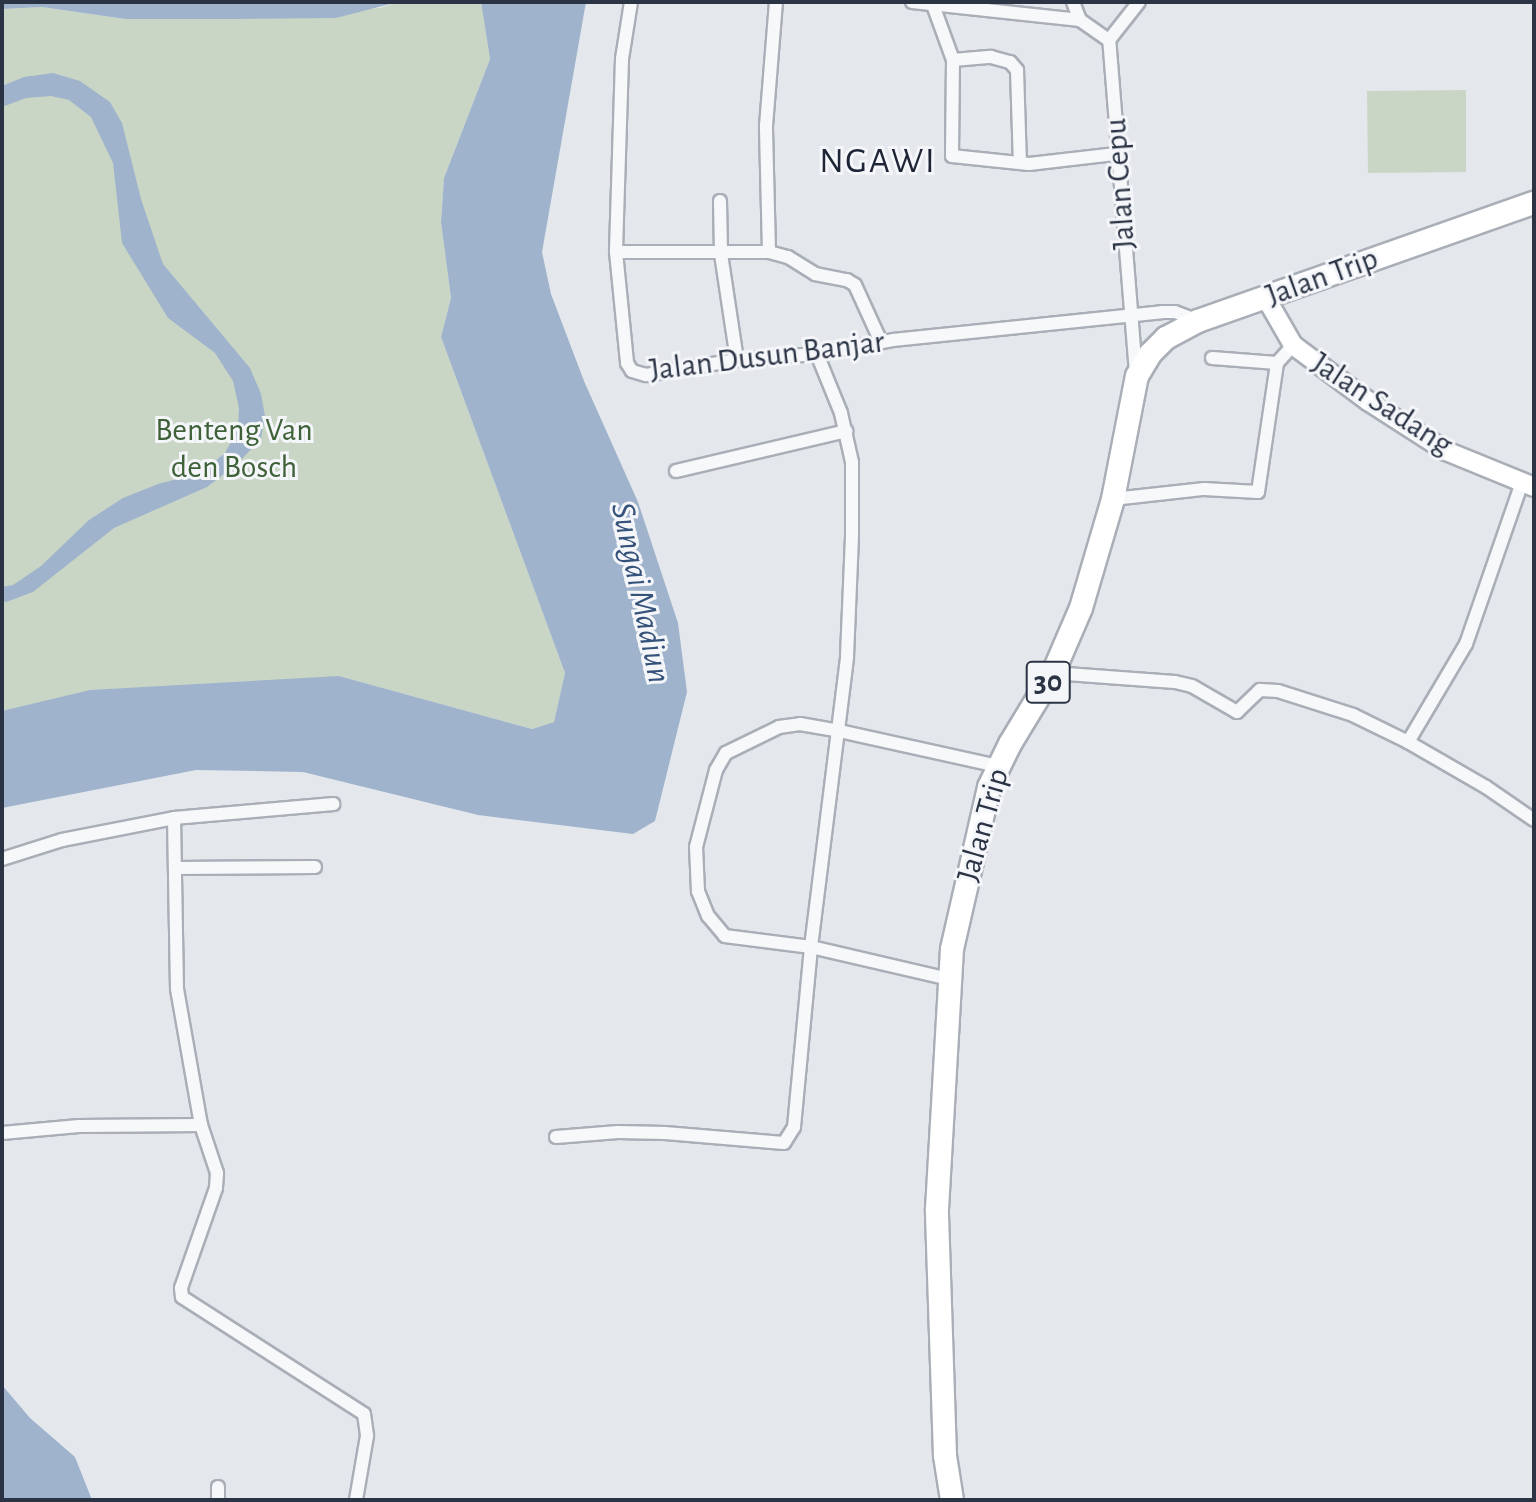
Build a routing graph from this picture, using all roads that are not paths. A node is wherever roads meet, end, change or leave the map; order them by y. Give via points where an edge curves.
1 (631, 2) edge
2 (776, 2) edge
3 (912, 2) edge
4 (1073, 2) edge
5 (1139, 2) edge
6 (933, 5) junction
7 (1080, 20) junction
8 (1109, 40) junction
9 (953, 60) junction
10 (1116, 154) junction
11 (1020, 163) junction
12 (720, 201) dead end
13 (1534, 203) edge
14 (616, 252) junction
15 (769, 252) junction
16 (721, 254) junction
17 (1266, 298) junction
18 (1129, 316) junction
19 (1198, 321) junction
20 (881, 342) junction
21 (1293, 345) junction
22 (817, 354) junction
23 (1212, 358) dead end
24 (737, 360) junction
25 (1277, 363) junction
26 (1137, 376) junction
27 (846, 431) junction
28 (676, 471) dead end
29 (1528, 484) edge
30 (1113, 499) junction
31 (1053, 673) junction
32 (839, 731) junction
33 (1408, 742) junction
34 (998, 766) junction
35 (333, 804) dead end
36 (174, 818) junction
37 (1534, 820) edge
38 (2, 859) edge
39 (315, 867) dead end
40 (176, 868) junction
41 (811, 947) junction
42 (949, 979) junction
43 (201, 1125) junction
44 (2, 1133) edge
45 (556, 1137) dead end
46 (356, 1500) edge
47 (952, 1500) edge

1 - 14 street, Jalan Dusun Banjar via 622,59
2 - 15 street via 766,126
3 - 6 street
4 - 7 street
5 - 8 street
6 - 7 street
6 - 9 street
7 - 8 street
8 - 10 street, Jalan Cepu
9 - 11 street via 991,57 1010,62 1017,70
9 - 11 street via 952,156
10 - 11 street
10 - 18 street, Jalan Cepu
12 - 16 street
13 - 17 highway, Jalan Trip / 30
14 - 16 street
14 - 24 street, Jalan Dusun Banjar via 632,371 646,375
15 - 16 street
15 - 20 street via 820,276 851,281
16 - 24 street
17 - 19 highway, Jalan Trip / 30
17 - 21 main road, Jalan Sadang
18 - 19 street, Jalan Dusun Banjar via 1175,312
18 - 20 street, Jalan Dusun Banjar
18 - 26 street, Jalan Cepu
19 - 26 highway, Jalan Trip / 30 via 1166,338
20 - 22 street, Jalan Dusun Banjar
21 - 25 street
21 - 29 main road, Jalan Sadang via 1412,432
22 - 24 street, Jalan Dusun Banjar
22 - 27 street
23 - 25 street
25 - 30 street via 1258,492 1204,489
26 - 30 highway, Jalan Trip / 30
27 - 28 street
27 - 32 street via 852,462 852,536
29 - 33 street via 1466,644
30 - 31 highway, Jalan Trip / 30 via 1081,608
31 - 33 street via 1175,682 1237,712 1256,692 1270,689 1353,715
31 - 34 highway, Jalan Trip / 30
32 - 34 street
32 - 41 street
32 - 41 street via 790,725 731,749 716,770 696,847 698,891 708,916 725,936
33 - 37 street
34 - 42 highway, Jalan Trip / 30 via 973,844
35 - 36 street
36 - 38 street via 62,840
36 - 40 street
39 - 40 street
40 - 43 street via 177,989
41 - 42 street
41 - 45 street via 794,1127 784,1143 665,1133
42 - 47 highway, Jalan Trip / 30 via 937,1209 945,1456
43 - 44 street
43 - 46 street via 212,1152 216,1188 182,1297 364,1414 367,1436

